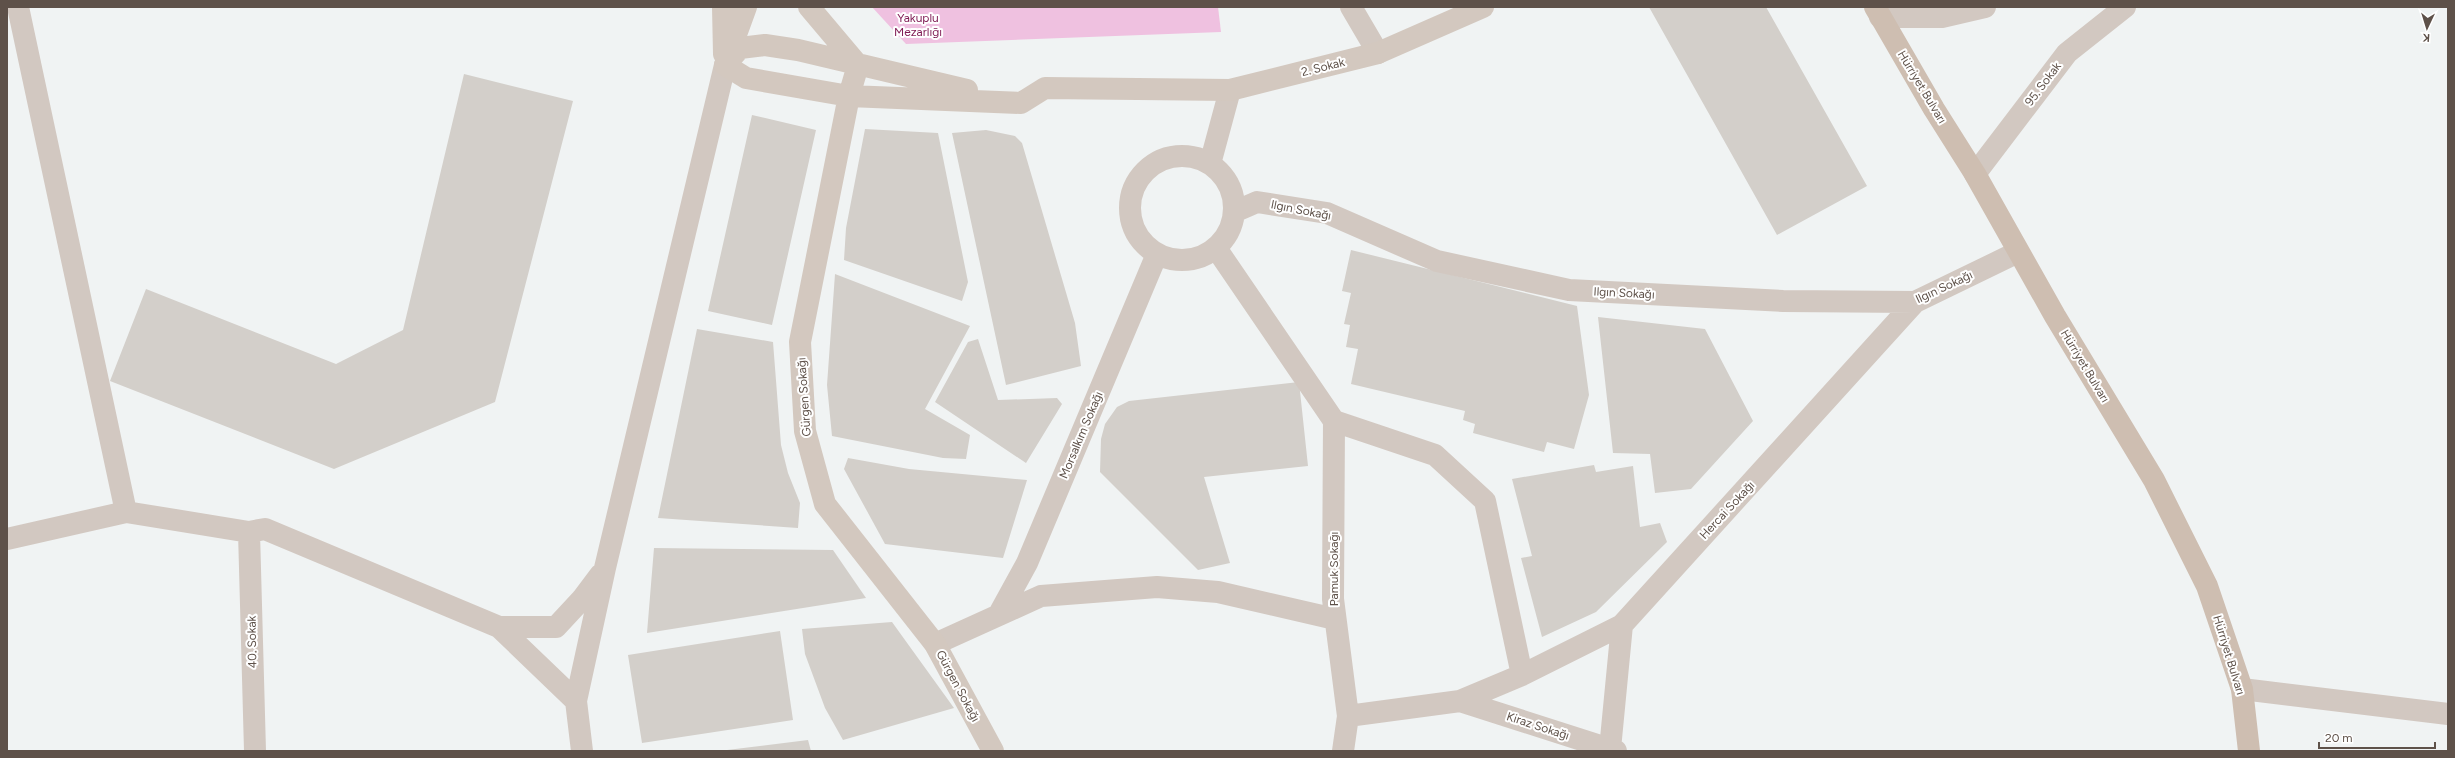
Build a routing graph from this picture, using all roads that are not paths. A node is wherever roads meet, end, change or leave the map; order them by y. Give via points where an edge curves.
1 (18, 7) edge
2 (723, 7) edge
3 (746, 7) edge
4 (809, 7) edge
5 (1351, 7) edge
6 (1483, 7) edge
7 (1985, 7) edge
8 (2125, 7) edge
9 (1878, 12) edge
10 (1378, 53) junction
11 (724, 65) junction
12 (858, 66) junction
13 (1230, 90) junction
14 (849, 96) junction
15 (1021, 103) junction
16 (1210, 164) junction
17 (1975, 174) junction
18 (1234, 212) junction
19 (1216, 248) junction
20 (2018, 252) junction
21 (1157, 254) junction
22 (1915, 302) junction
23 (1334, 421) junction
24 (126, 512) junction
25 (249, 532) junction
26 (7, 539) edge
27 (605, 568) junction
28 (999, 614) junction
29 (1334, 619) junction
30 (1622, 625) junction
31 (499, 627) junction
32 (935, 644) junction
33 (1522, 675) junction
34 (2242, 689) junction
35 (576, 701) junction
36 (1460, 701) junction
37 (2448, 714) edge
38 (1348, 716) junction
39 (2248, 749) edge
40 (1612, 750) edge
41 (254, 751) edge
42 (582, 751) edge
43 (993, 751) edge
44 (1343, 751) edge

1 - 24 street
2 - 11 street
3 - 11 street
4 - 12 street
5 - 10 street
6 - 10 street, 2. Sokak
7 - 9 street via 1942,17
8 - 17 street, 95. Sokak via 2067,53
9 - 17 main road, Hürriyet Bulvarı
10 - 13 street, 2. Sokak
11 - 12 street via 740,48 765,45 798,50
11 - 14 street via 746,78
11 - 27 street
12 - 14 street, Gürgen Sokağı
12 - 15 street
13 - 15 street, 2. Sokak via 1045,88
13 - 16 street
14 - 15 street
14 - 32 street, Gürgen Sokağı via 800,342 805,431 824,504
16 - 18 street via 1229,185
16 - 21 street via 1195,157 1168,158 1148,168 1138,180 1129,211 1134,228 1143,243
17 - 20 main road, Hürriyet Bulvarı
18 - 19 street via 1225,238
18 - 22 street, Ilgın Sokağı via 1257,202 1327,213 1437,261 1569,290 1783,301
19 - 21 street via 1203,256 1188,260 1172,259
19 - 23 street
20 - 22 street, Ilgın Sokağı
20 - 34 main road, Hürriyet Bulvarı via 2154,480 2207,586
21 - 28 street, Morsalkım Sokağı via 1027,563
22 - 30 street, Hercai Sokağı
23 - 29 street, Pamuk Sokağı
23 - 33 street via 1435,455 1485,501
24 - 25 street
24 - 26 street
25 - 31 street via 265,529
25 - 41 street, 40. Sokak
27 - 31 street via 582,599 556,627
27 - 35 street
28 - 29 street via 1041,596 1157,587 1218,592
28 - 32 street
29 - 38 street, Pamuk Sokağı
30 - 33 street
30 - 40 street
31 - 35 street
32 - 43 street, Gürgen Sokağı
33 - 36 street
34 - 37 street
34 - 39 main road, Hürriyet Bulvarı
35 - 42 street
36 - 38 street
36 - 40 street, Kiraz Sokağı
38 - 44 street, Pamuk Sokağı

